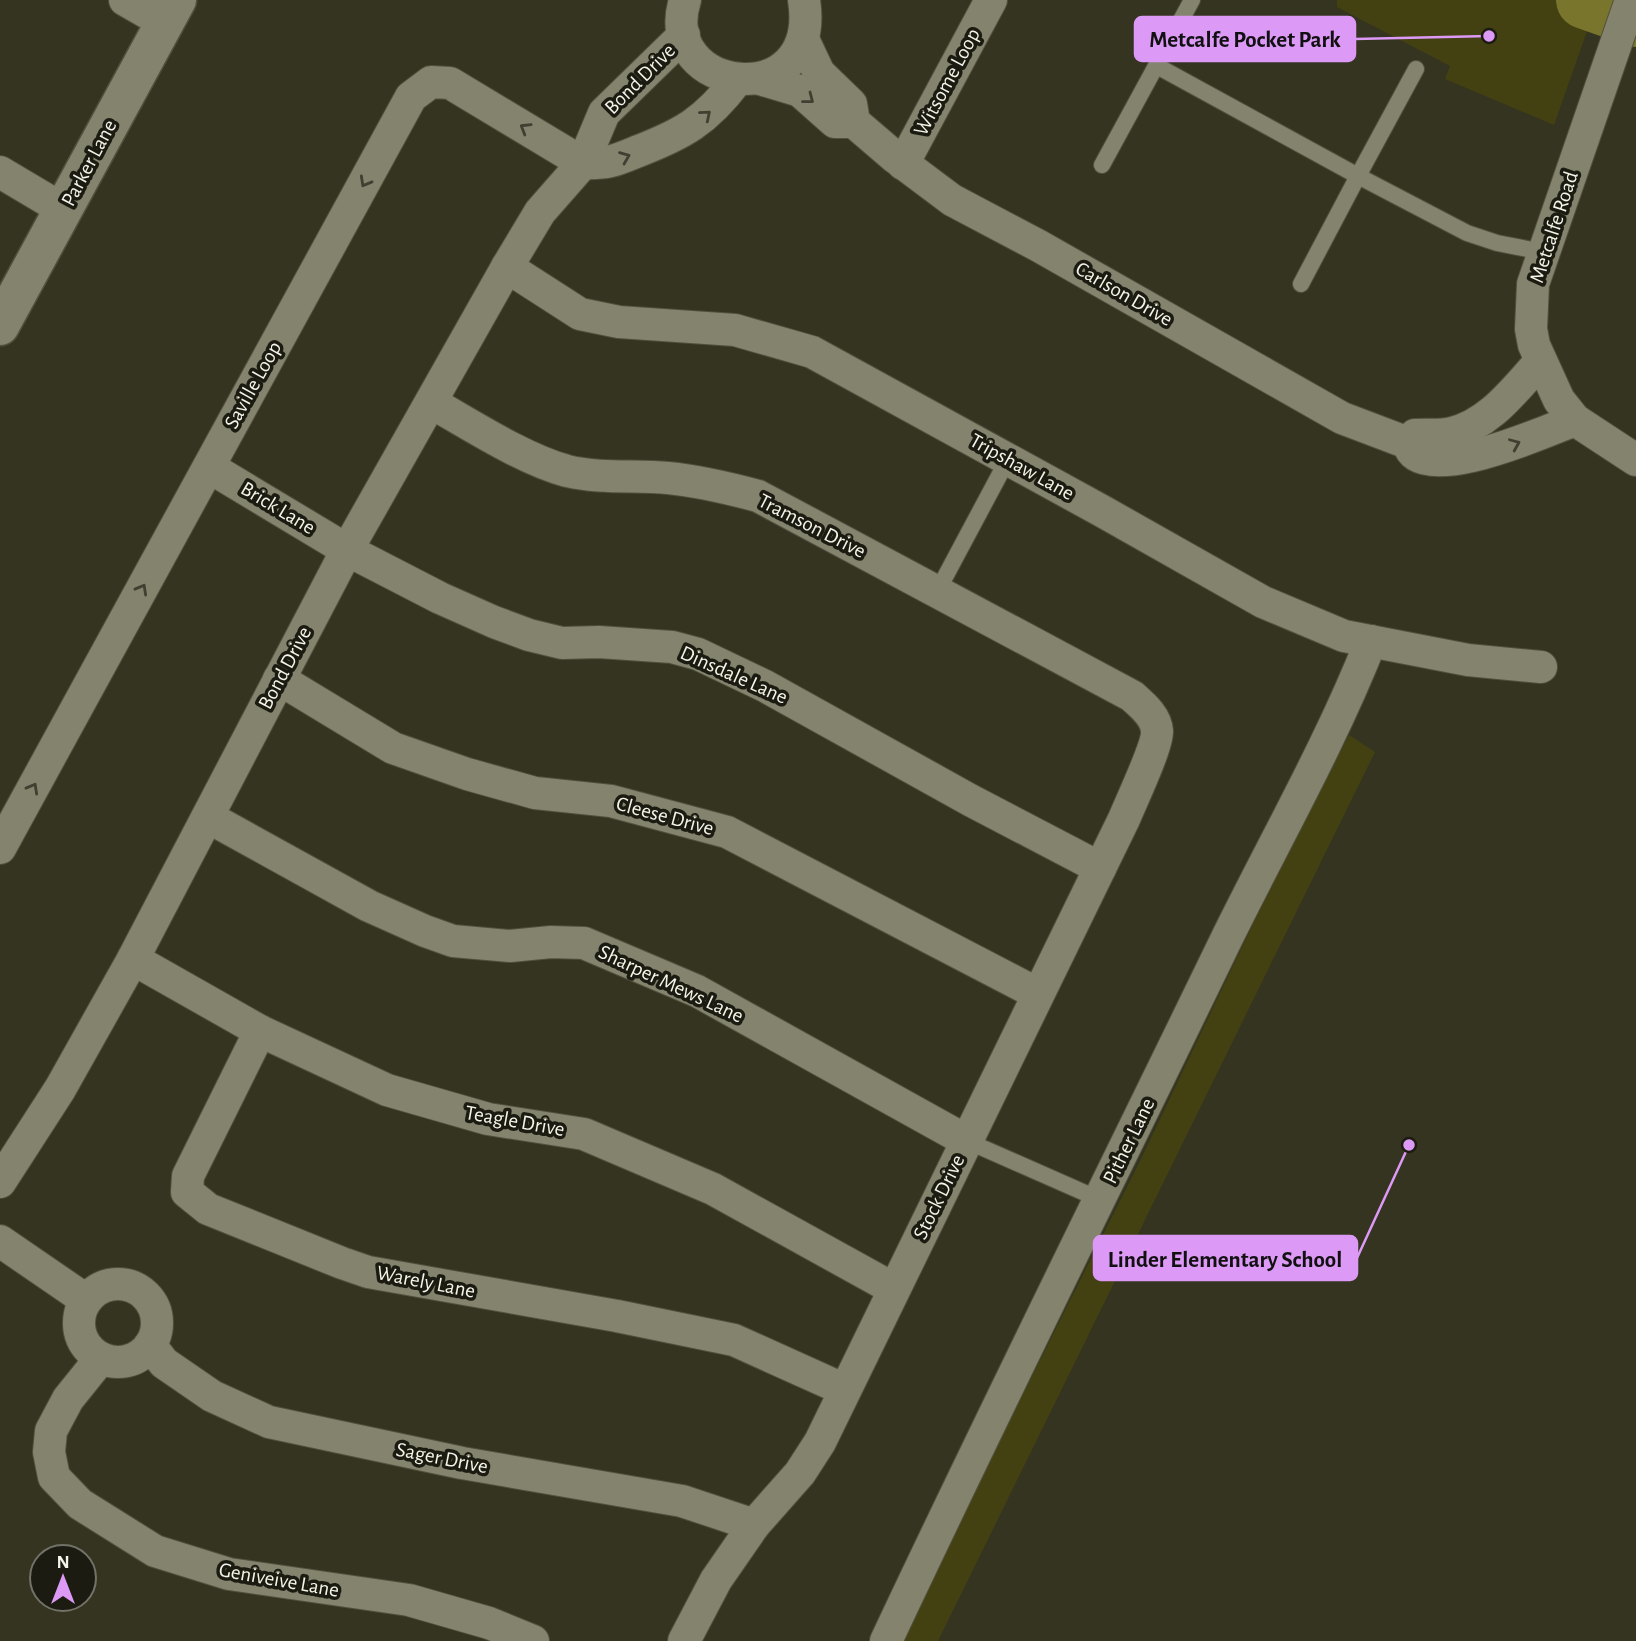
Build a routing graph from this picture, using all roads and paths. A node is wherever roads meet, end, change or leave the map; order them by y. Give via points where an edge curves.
1 (125, 0) edge
2 (804, 0) edge
3 (991, 0) edge
4 (1192, 0) edge
5 (1631, 0) edge
6 (171, 11) edge
7 (682, 11) edge
8 (803, 39) junction
9 (1157, 66) junction
10 (1416, 69) dead end
11 (748, 79) junction
12 (854, 122) junction
13 (583, 163) junction
14 (903, 164) junction
15 (1102, 165) dead end
16 (0, 172) edge
17 (1359, 176) junction
18 (64, 209) junction
19 (1543, 251) junction
20 (507, 267) junction
21 (1301, 284) dead end
22 (0, 326) edge
23 (1540, 362) junction
24 (432, 403) junction
25 (1575, 420) junction
26 (1465, 444) junction
27 (1008, 459) junction
28 (1636, 460) edge
29 (209, 467) junction
30 (347, 550) junction
31 (937, 592) junction
32 (1371, 641) junction
33 (1541, 667) dead end
34 (279, 679) junction
35 (1157, 731) joint
36 (208, 817) junction
37 (0, 848) edge
38 (1100, 868) junction
39 (133, 959) junction
40 (1038, 994) junction
41 (260, 1031) junction
42 (967, 1140) junction
43 (0, 1182) edge
44 (1101, 1200) junction
45 (0, 1241) edge
46 (894, 1289) junction
47 (86, 1300) junction
48 (150, 1345) junction
49 (101, 1358) junction
50 (845, 1390) junction
51 (754, 1525) junction
52 (533, 1641) edge
53 (684, 1641) edge
54 (886, 1641) edge

1 - 6 street
2 - 8 street
3 - 14 street, Witsome Loop
4 - 9 lane
5 - 19 street, Metcalfe Road
6 - 18 street, Parker Lane
7 - 11 street, Carlson Drive via 692,53 705,67 722,76
7 - 13 street, Bond Drive via 604,113
8 - 11 street via 779,70
8 - 12 street, Carlson Drive via 819,73 851,104
9 - 15 lane
9 - 17 lane
10 - 17 lane
11 -> 12 street, Carlson Drive via 787,86 835,122
13 -> 11 street via 608,164 666,142 705,117
12 - 14 street, Carlson Drive
13 - 20 street, Bond Drive via 540,212
13 -> 29 street, Saville Loop via 450,83 431,82 411,97
14 - 26 street, Carlson Drive via 952,200 1342,418 1408,443 1415,435 1440,435
16 - 18 street
17 - 19 lane via 1467,233
17 - 21 lane
18 - 22 street, Parker Lane
19 - 23 street, Metcalfe Road via 1531,306 1531,329
20 - 24 street, Bond Drive
20 - 27 street, Tripshaw Lane via 580,314 619,322 735,330 812,352
23 - 25 street, Metcalfe Road
23 - 26 street, Carlson Drive via 1481,421
24 - 30 street, Bond Drive
24 - 31 street, Tramson Drive via 565,470 612,478 707,483 758,496
26 -> 25 street, Carlson Drive via 1507,448
25 - 28 street, Metcalfe Road
27 - 31 lane
27 - 32 street, Tripshaw Lane via 1264,602 1344,636
29 - 30 street, Brick Lane
37 -> 29 street, Saville Loop
30 - 34 street, Bond Drive
30 - 38 street, Dinsdale Lane via 439,598 529,635 562,643 672,647 698,654 765,685
31 - 35 street, Tramson Drive via 1132,696 1150,713
32 - 33 street, Tripshaw Lane via 1468,660
32 - 44 street, Pither Lane via 1336,724
34 - 36 street, Bond Drive
34 - 40 street, Cleese Drive via 393,748 467,775 535,793 611,801 727,832
35 - 38 street, Stock Drive
36 - 39 street, Bond Drive
36 - 42 street, Sharper Mews Lane via 369,906 453,941 510,946 584,943 684,986
38 - 40 street, Stock Drive
39 - 41 street, Teagle Drive
39 - 43 street, Bond Drive via 60,1089
40 - 42 street, Stock Drive
41 - 46 street, Teagle Drive via 387,1090 488,1119 584,1133 713,1189
41 - 50 street, Warely Lane via 188,1176 187,1192 208,1209 368,1272 734,1340
42 - 44 lane
42 - 46 street, Stock Drive
44 - 54 street, Pither Lane
45 - 47 street
46 - 50 street, Stock Drive
47 - 48 street via 108,1284 128,1285 146,1295 158,1320
47 - 49 street via 78,1325 89,1350
48 - 49 street via 128,1361
48 - 51 street, Sager Drive via 164,1363 212,1396 269,1422 463,1463 682,1501
49 - 52 street, Geniveive Lane via 68,1399 51,1431 54,1477 79,1504 155,1551 229,1574 409,1600
50 - 51 street, Stock Drive via 800,1473
51 - 53 street, Stock Drive via 716,1580

